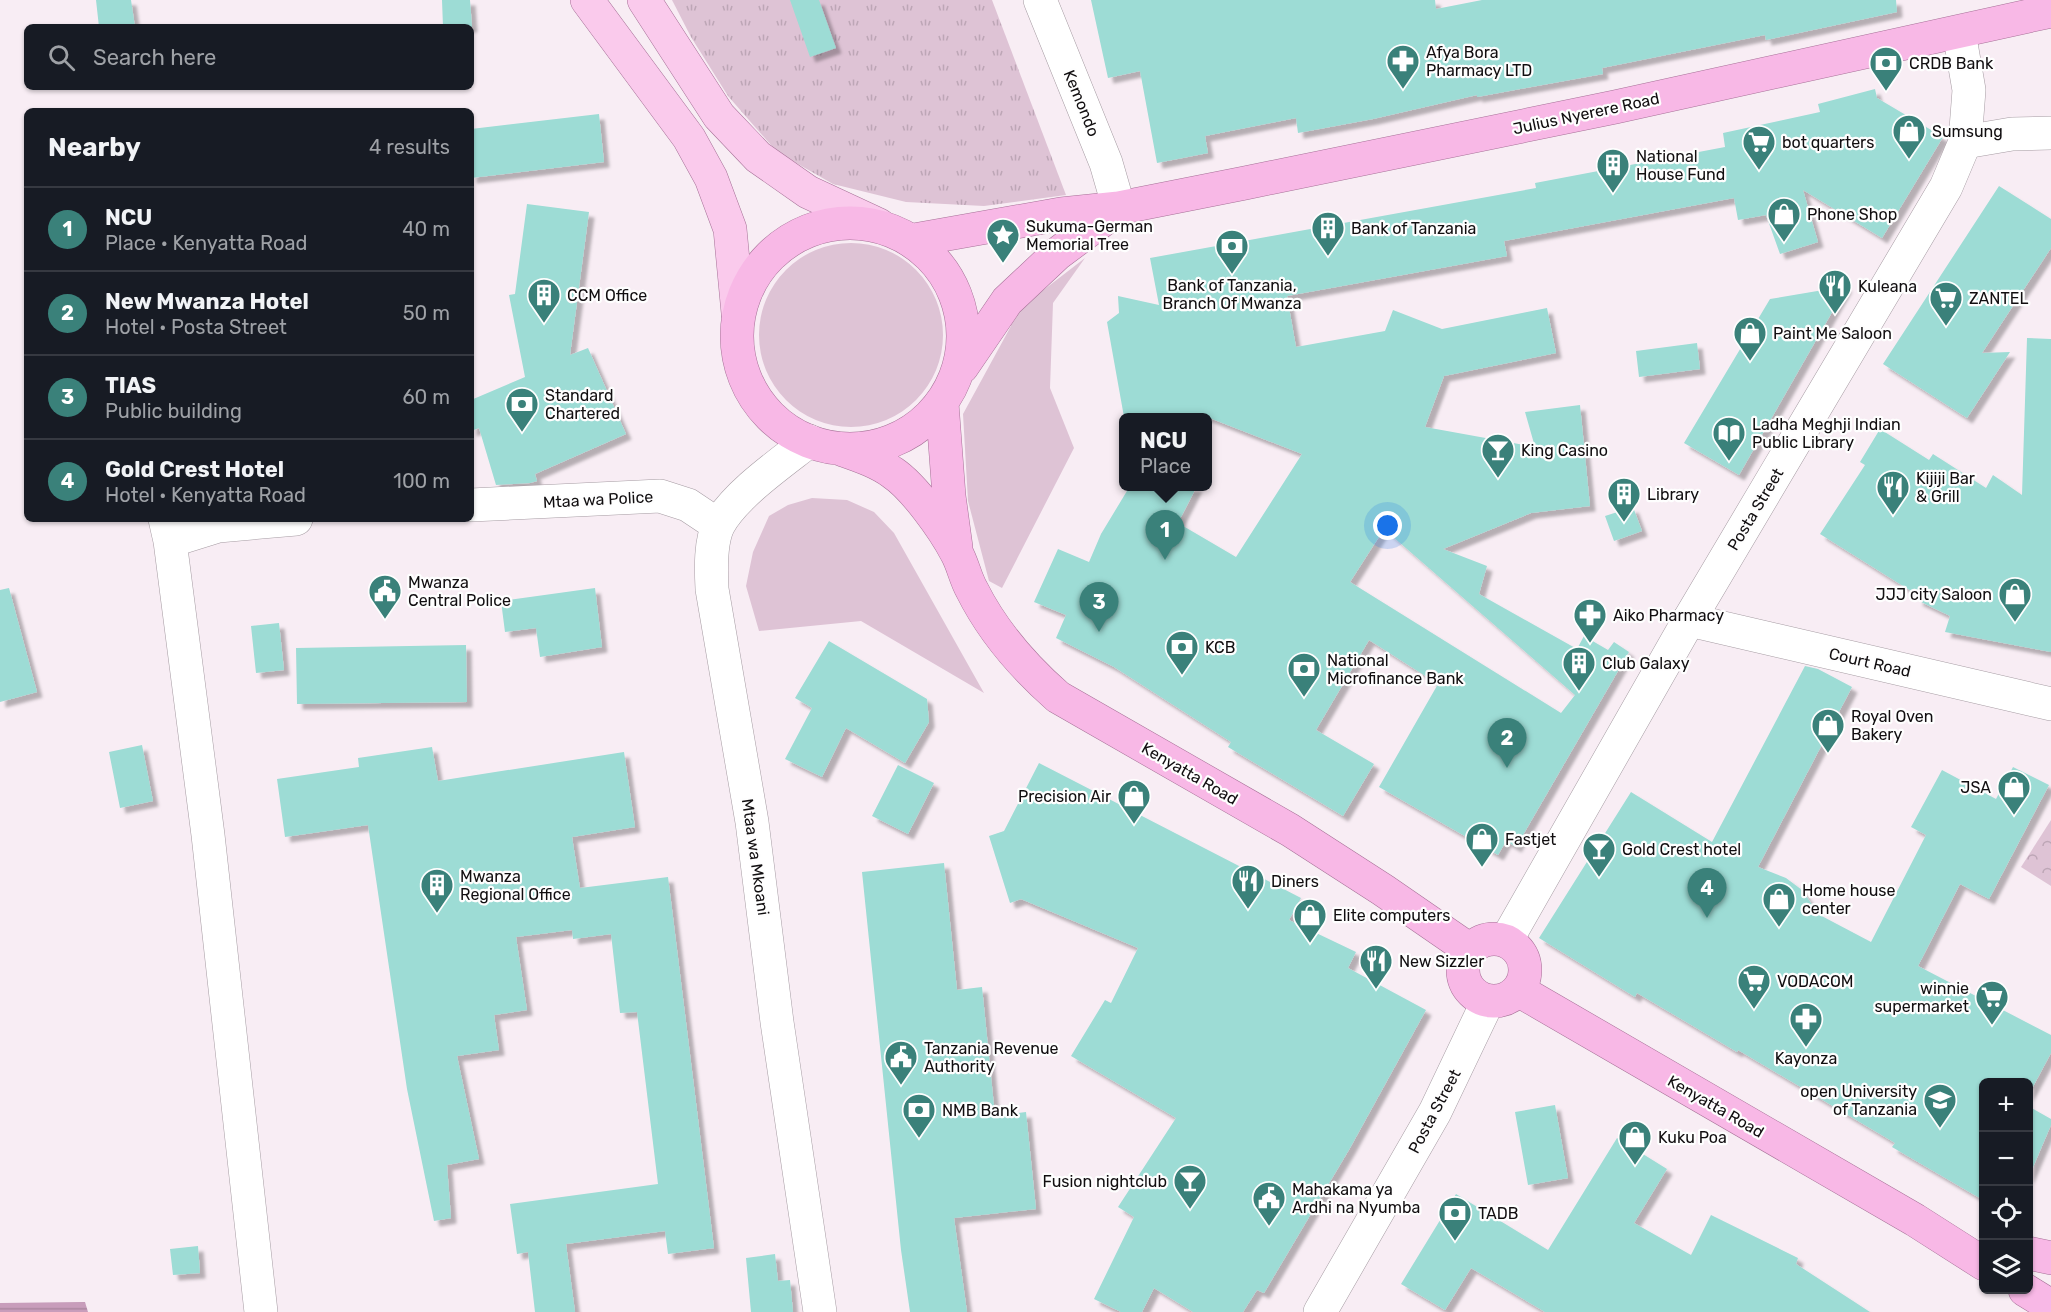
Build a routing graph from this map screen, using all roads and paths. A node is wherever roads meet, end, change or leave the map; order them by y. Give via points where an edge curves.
1 (586, 0) edge
2 (644, 0) edge
3 (1040, 0) edge
4 (2051, 11) edge
5 (1959, 32) junction
6 (2051, 133) edge
7 (1965, 142) junction
8 (1119, 207) junction
9 (879, 225) junction
10 (914, 240) junction
11 (738, 313) junction
12 (958, 373) junction
13 (942, 403) junction
14 (809, 441) junction
15 (843, 450) junction
16 (474, 505) edge
17 (263, 522) edge
18 (718, 525) junction
19 (168, 530) edge
20 (956, 552) junction
21 (1689, 620) junction
22 (2051, 704) edge
23 (1506, 940) junction
24 (1470, 950) junction
25 (1503, 996) junction
26 (1915, 1220) junction
27 (1979, 1239) edge
28 (2033, 1254) edge
29 (2051, 1258) edge
30 (1979, 1261) edge
31 (2032, 1294) edge
32 (2051, 1306) edge
33 (261, 1312) edge
34 (820, 1312) edge
35 (1320, 1312) edge

1 - 11 main road via 689,138 711,178 730,229
2 - 9 main road via 719,116 758,157 808,192
3 - 8 street, Kemondo via 1106,163
4 - 5 highway, Julius Nyerere Road
5 - 7 street, Posta Street via 1969,90
5 - 8 highway, Julius Nyerere Road via 1615,107
6 - 7 street
7 - 21 street, Posta Street via 1946,187
8 - 10 highway, Julius Nyerere Road
8 - 12 highway, Julius Nyerere Road via 1006,301
9 - 10 highway
9 - 11 highway via 825,224 784,242 753,276
10 - 12 highway via 942,267 960,302 965,340
11 - 14 highway via 737,353 750,390 775,422
12 - 13 highway
13 - 15 highway via 913,431 875,447
13 - 20 highway, Kenyatta Road
14 - 15 highway
14 - 18 street, Mtaa wa Mkoani via 735,504
15 - 20 highway, Kenyatta Road via 894,474 917,496
16 - 18 street, Mtaa wa Police via 660,496 688,504
17 - 19 street
18 - 34 street, Mtaa wa Mkoani via 711,558 712,588 752,822
19 - 33 street via 208,834
20 - 24 highway, Kenyatta Road via 972,590 998,631 1038,680 1058,697 1290,830
21 - 22 street, Court Road
21 - 23 street, Posta Street
23 - 24 highway via 1489,939
23 - 25 highway via 1518,950 1526,970 1523,981
24 - 25 highway via 1462,970 1469,991 1478,998
25 - 26 highway, Kenyatta Road
25 - 35 street, Posta Street
26 - 27 highway, Kenyatta Road
26 - 30 highway, Kenyatta Road
28 - 29 highway
31 - 32 highway

